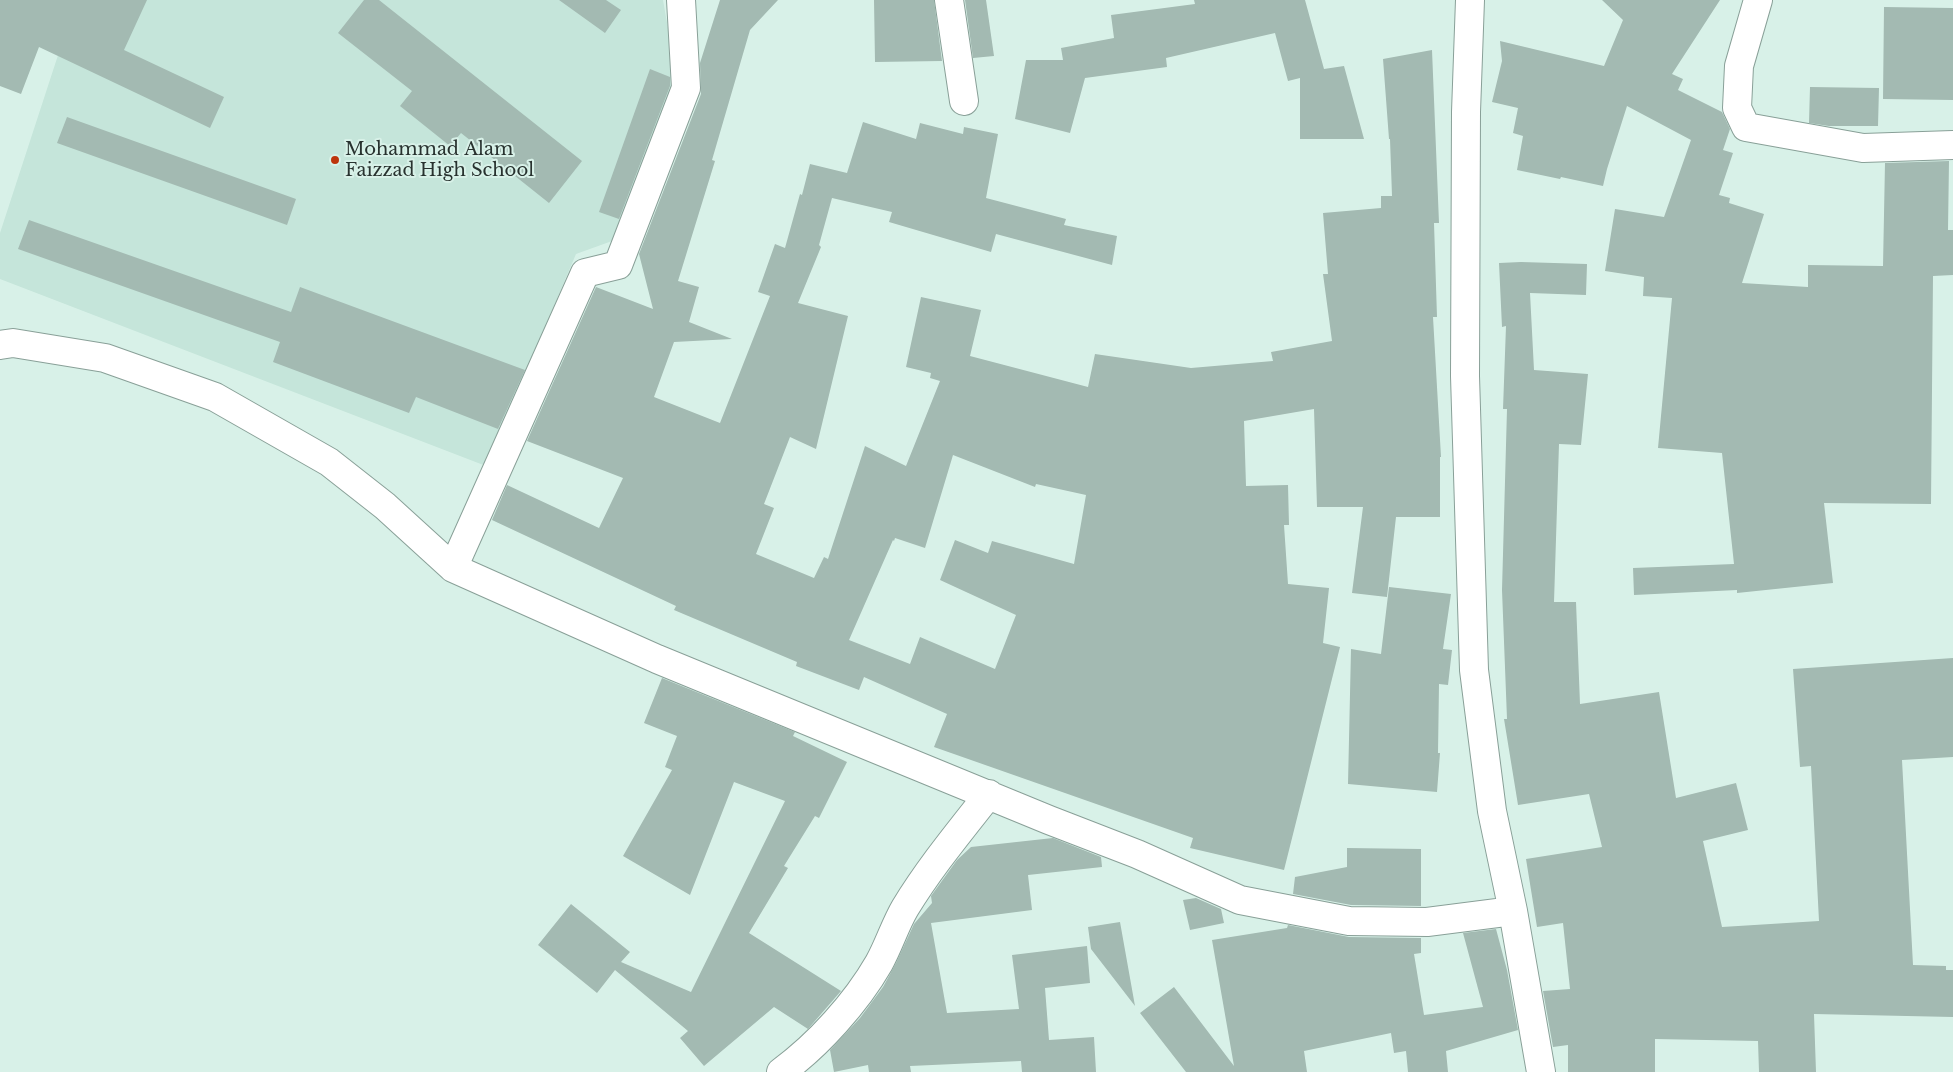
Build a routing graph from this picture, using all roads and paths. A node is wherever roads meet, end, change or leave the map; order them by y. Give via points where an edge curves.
1 (681, 0) edge
2 (949, 0) edge
3 (1470, 0) edge
4 (1758, 0) edge
5 (964, 102) dead end
6 (1953, 146) edge
7 (0, 345) edge
8 (453, 568) junction
9 (988, 794) junction
10 (1513, 911) junction
11 (780, 1072) edge
12 (1541, 1072) edge

1 - 8 street via 686,88 618,265 585,273
2 - 5 street
3 - 10 street via 1465,376 1474,670 1492,811
4 - 6 street via 1739,66 1737,108 1746,127 1863,148
7 - 8 street via 13,343 105,358 215,397 329,462 385,506
8 - 9 street via 657,659
9 - 10 street via 1240,900 1349,921 1427,922
9 - 11 street via 931,868 904,909 879,963 845,1011 804,1055
10 - 12 street

